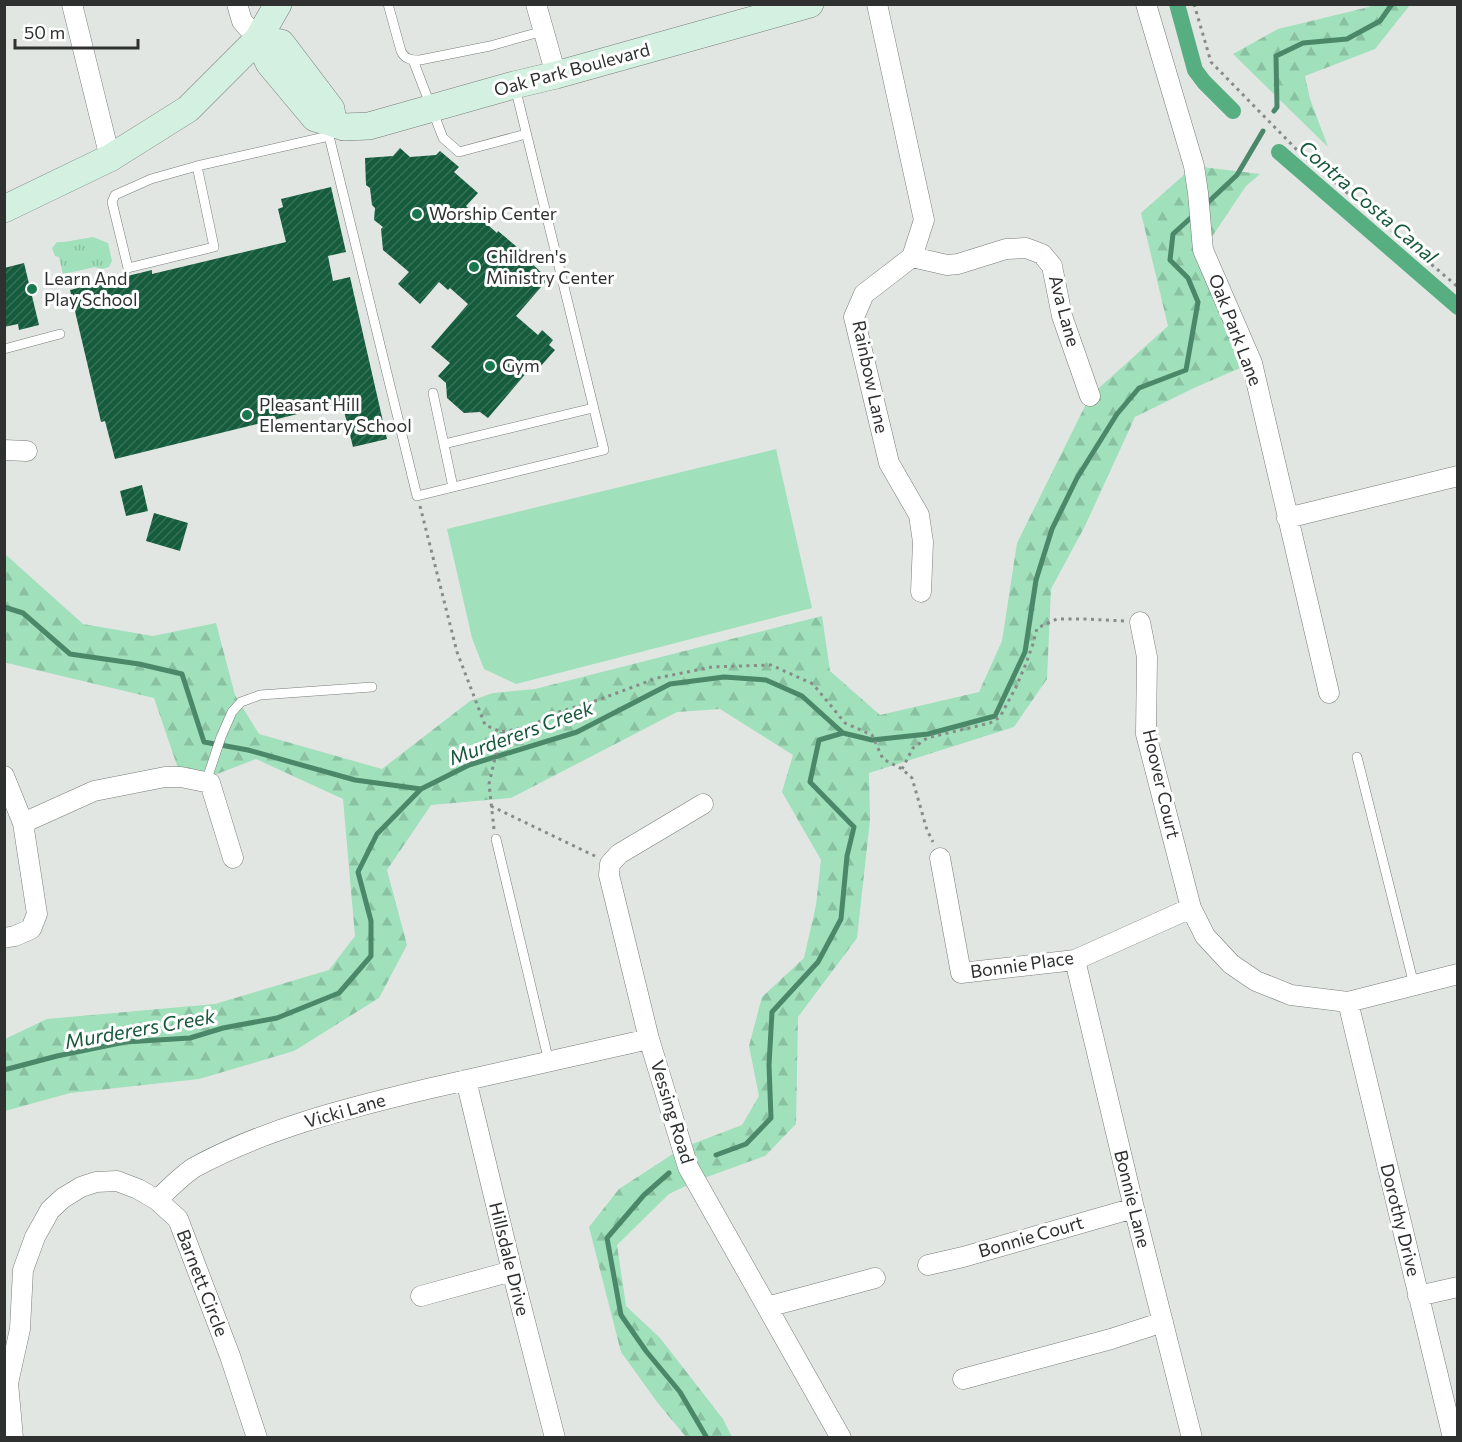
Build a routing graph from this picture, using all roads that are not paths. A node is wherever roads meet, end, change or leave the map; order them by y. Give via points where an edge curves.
1 (72, 4) edge
2 (237, 4) edge
3 (278, 4) edge
4 (388, 4) edge
5 (536, 4) edge
6 (810, 4) edge
7 (877, 4) edge
8 (1146, 4) edge
9 (543, 31) junction
10 (258, 39) junction
11 (413, 60) junction
12 (556, 75) junction
13 (514, 85) junction
14 (431, 109) junction
15 (335, 129) junction
16 (526, 134) junction
17 (110, 158) junction
18 (197, 166) junction
19 (4, 209) edge
20 (912, 257) junction
21 (60, 334) dead end
22 (4, 349) edge
23 (433, 393) dead end
24 (1090, 396) dead end
25 (593, 408) junction
26 (444, 444) junction
27 (4, 450) edge
28 (27, 451) dead end
29 (1458, 476) edge
30 (453, 487) junction
31 (1287, 518) junction
32 (921, 592) dead end
33 (1140, 622) road end
34 (372, 687) dead end
35 (1329, 693) dead end
36 (1357, 757) dead end
37 (4, 776) edge
38 (206, 782) junction
39 (703, 804) dead end
40 (24, 823) junction
41 (496, 839) road end
42 (233, 858) dead end
43 (940, 858) dead end
44 (1191, 908) junction
45 (4, 938) edge
46 (1075, 960) junction
47 (1458, 974) edge
48 (1414, 985) junction
49 (1348, 1002) junction
50 (649, 1039) junction
51 (549, 1062) junction
52 (466, 1080) junction
53 (158, 1200) junction
54 (1134, 1208) junction
55 (928, 1265) dead end
56 (512, 1271) junction
57 (875, 1278) dead end
58 (1458, 1287) edge
59 (421, 1296) dead end
60 (1418, 1296) junction
61 (767, 1307) junction
62 (1163, 1322) junction
63 (963, 1378) dead end
64 (13, 1437) edge
65 (257, 1437) edge
66 (555, 1437) edge
67 (841, 1437) edge
68 (1192, 1437) edge
69 (1453, 1437) edge

1 - 17 street
2 - 10 street via 242,21
3 - 10 street
4 - 11 lane via 400,51
5 - 9 street
6 - 12 street, Oak Park Boulevard
7 - 20 street via 924,220
8 - 31 street, Oak Park Lane via 1194,166 1203,250 1252,363
9 - 11 lane via 490,46
9 - 12 street
10 - 15 street via 281,43 331,109
10 - 17 street via 188,109
11 - 14 lane
12 - 13 street, Oak Park Boulevard
13 - 14 street, Oak Park Boulevard
13 - 16 lane
14 - 15 street, Oak Park Boulevard via 369,126
14 - 16 lane via 443,138 459,152
15 - 18 lane
15 - 30 lane via 417,496
16 - 25 lane
17 - 19 street
18 - 18 lane via 151,179 115,195 112,202 128,268 214,247
20 - 24 street, Ava Lane via 946,265 1006,249 1026,248 1042,254 1052,266 1062,316
20 - 32 street, Rainbow Lane via 864,294 854,318 890,463 919,515 923,542
21 - 22 lane
23 - 26 lane
25 - 26 lane
25 - 30 lane via 604,450
26 - 30 lane
27 - 28 street
29 - 31 street
31 - 35 street, Oak Park Lane
33 - 44 street, Hoover Court via 1148,657 1146,734
34 - 38 lane via 260,695 241,702 221,737
36 - 48 lane
37 - 40 street
38 - 40 street via 165,777 94,791
38 - 42 street via 210,783
39 - 50 street, Vessing Road via 619,854 610,864 609,875
40 - 45 street via 37,914 31,929
41 - 51 lane
43 - 46 street, Bonnie Place via 961,973
44 - 46 street, Bonnie Place
44 - 49 street, Hoover Court via 1205,936 1231,964 1257,981 1291,995
46 - 54 street, Bonnie Lane
47 - 48 street
48 - 49 street
49 - 60 street, Dorothy Drive
50 - 51 street, Vicki Lane
50 - 61 street, Vessing Road via 687,1167
51 - 52 street, Vicki Lane
52 - 53 street, Vicki Lane via 319,1117 248,1142 193,1169
52 - 56 street, Hillsdale Drive
53 - 64 street, Barnett Circle via 117,1182 96,1182 81,1186 50,1210 23,1270 20,1329 8,1383
53 - 65 street, Barnett Circle via 178,1219 231,1356
54 - 55 street, Bonnie Court
54 - 62 street, Bonnie Lane
56 - 59 street
56 - 66 street, Hillsdale Drive
57 - 61 street
58 - 60 street
60 - 69 street, Dorothy Drive
61 - 67 street, Vessing Road
62 - 63 street
62 - 68 street, Bonnie Lane

